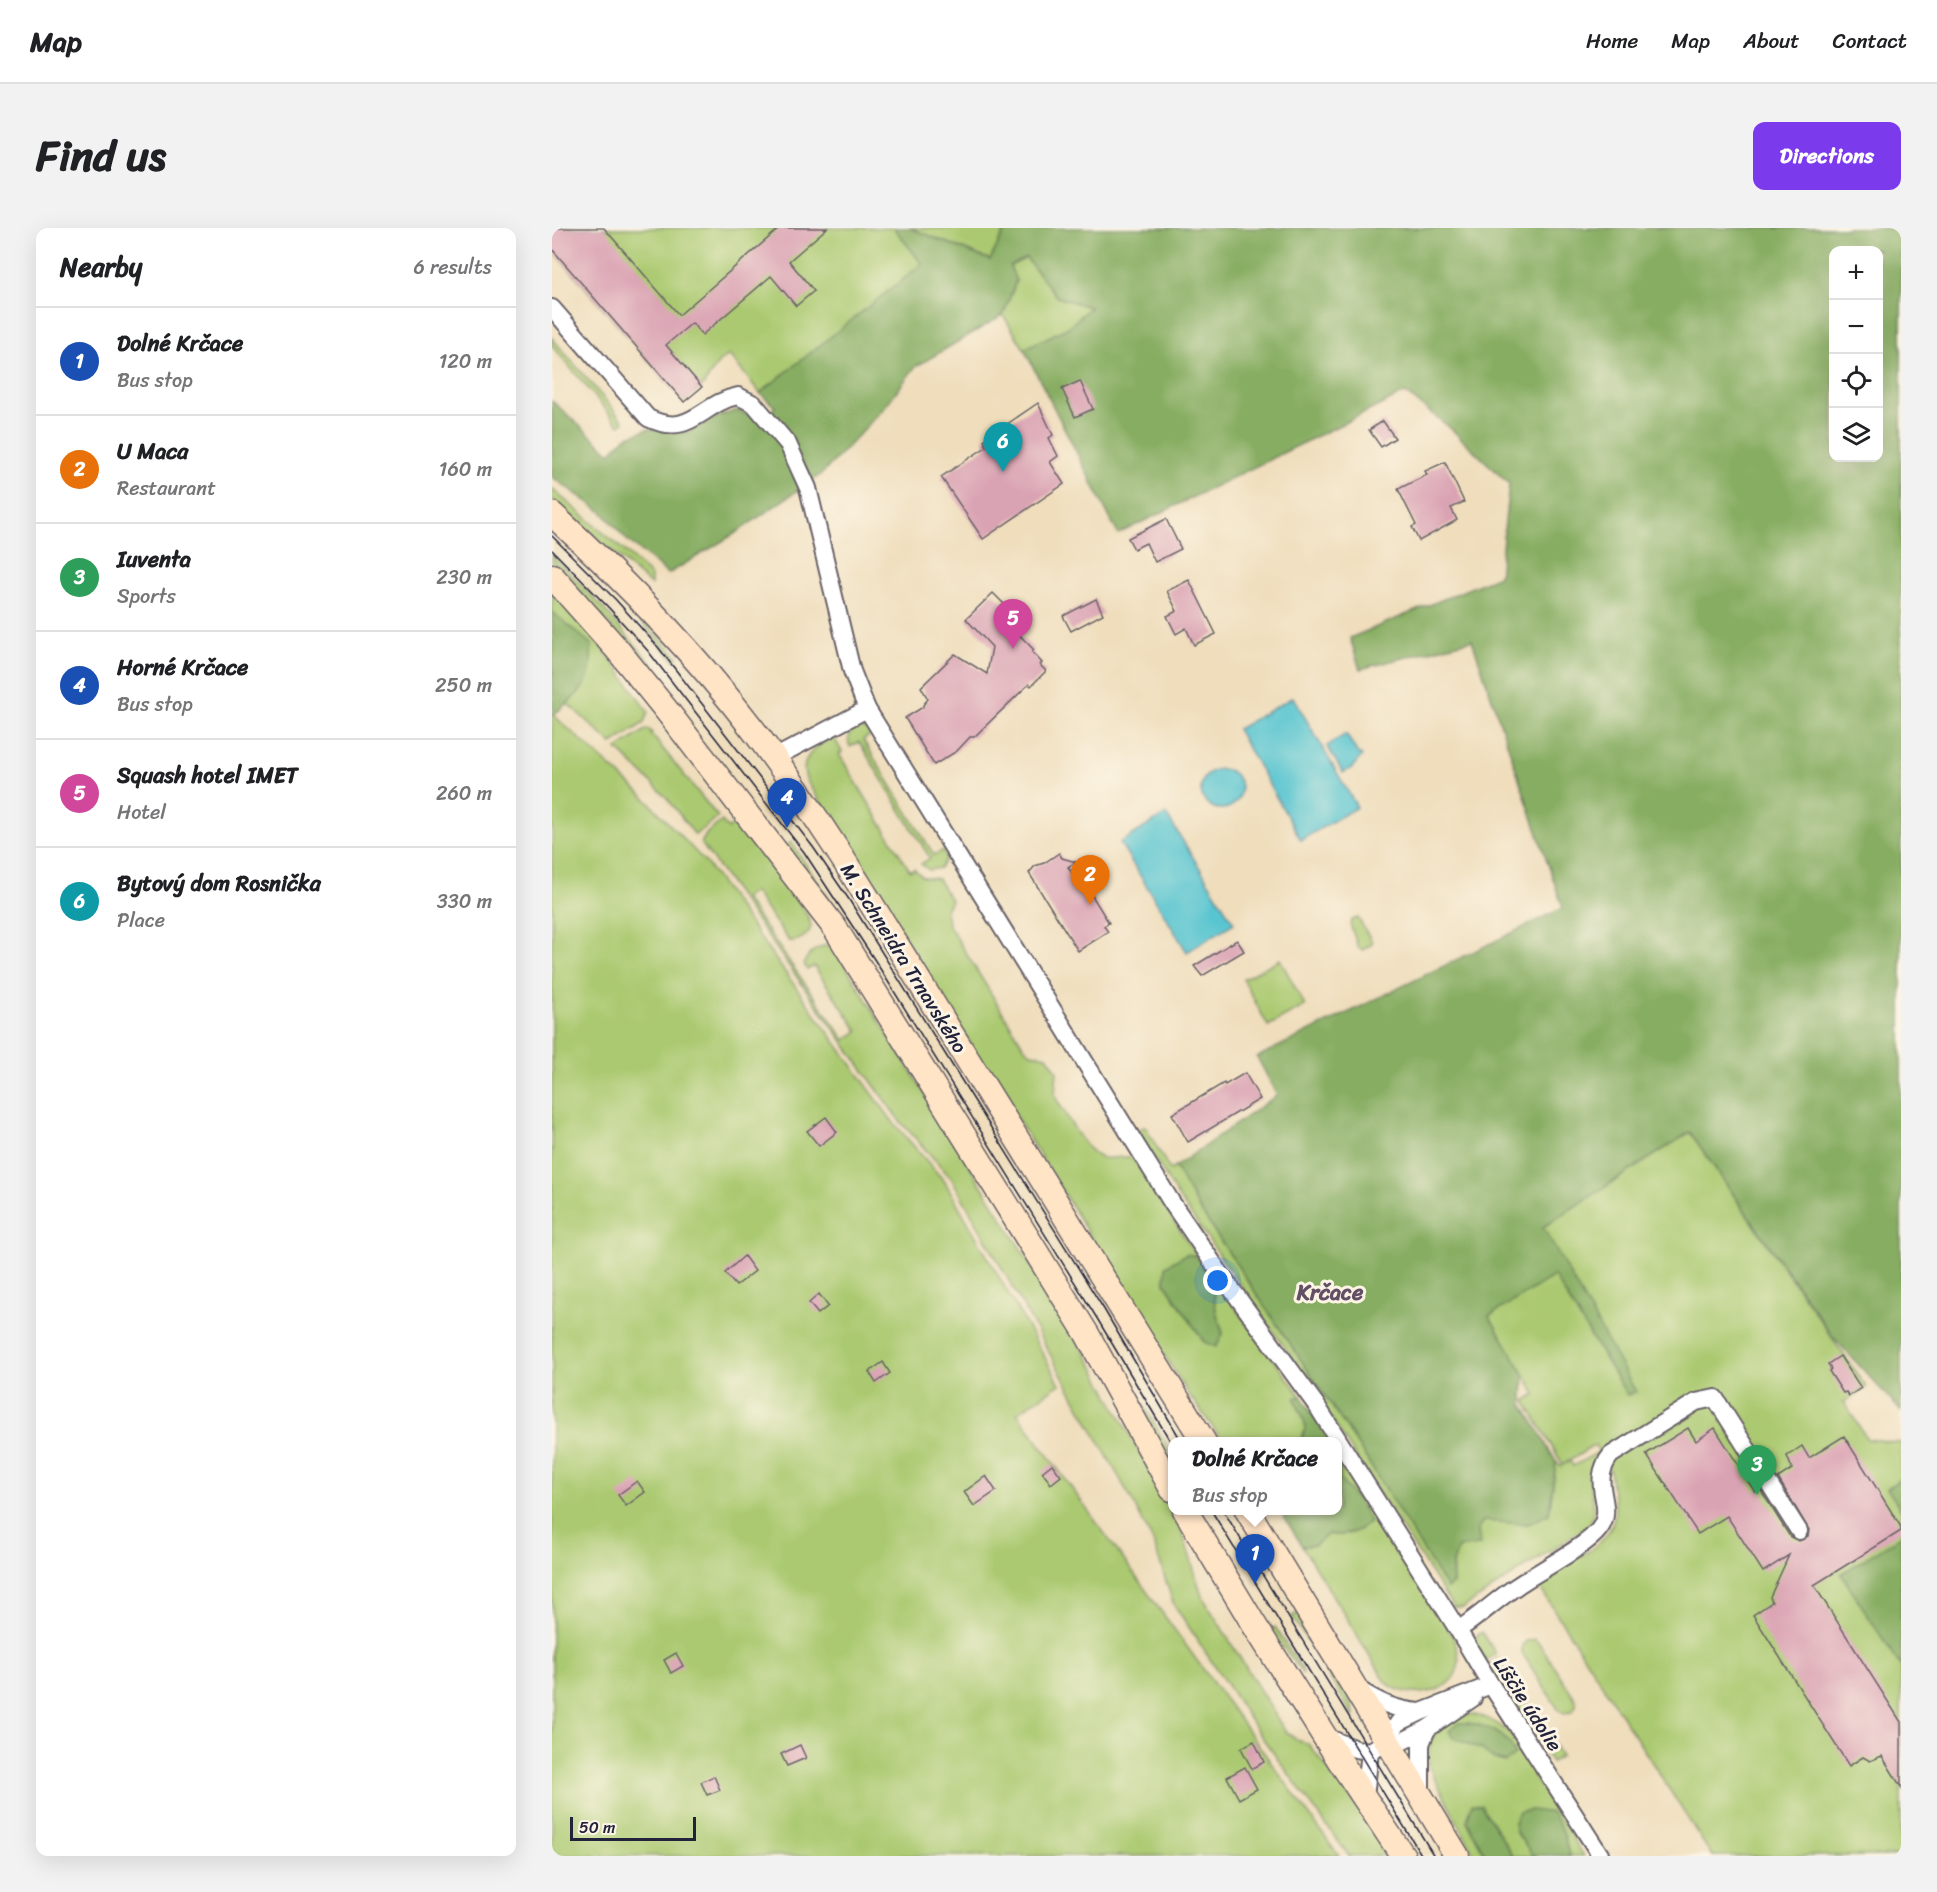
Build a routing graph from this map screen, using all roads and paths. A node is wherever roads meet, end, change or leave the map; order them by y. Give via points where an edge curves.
1 (552, 308) edge
2 (552, 514) edge
3 (552, 576) edge
4 (867, 709) junction
5 (774, 758) junction
6 (1201, 1437) edge
7 (1336, 1437) edge
8 (1342, 1447) edge
9 (1168, 1480) edge
10 (1188, 1515) edge
11 (1250, 1515) edge
12 (1799, 1531) dead end
13 (1458, 1630) junction
14 (1491, 1685) junction
15 (1354, 1686) junction
16 (1420, 1712) junction
17 (1427, 1729) junction
18 (1324, 1736) junction
19 (1379, 1745) junction
20 (1421, 1795) junction
21 (1365, 1797) junction
22 (1403, 1856) edge
23 (1457, 1856) edge
24 (1601, 1856) edge

1 - 4 street, Líščie údolie via 648,418 680,425 738,396 753,404 788,444 808,488 852,671
2 - 5 main road, M. Schneidra Trnavského via 676,638
3 - 9 main road via 616,648 835,928 1082,1325
4 - 5 street
4 - 7 street, Líščie údolie via 1172,1203
5 - 6 main road, M. Schneidra Trnavského via 873,908
8 - 13 street, Líščie údolie
10 - 18 main road
11 - 15 main road
12 - 13 street via 1715,1398 1696,1402 1604,1463 1601,1486 1605,1515 1601,1528 1590,1539 1515,1587
13 - 14 street, Líščie údolie
14 - 16 street
14 - 17 street
14 - 24 street, Líščie údolie
15 - 16 street via 1380,1703
15 - 19 main road
16 - 19 street via 1398,1723
17 - 19 street via 1401,1742
17 - 20 street via 1420,1744
18 - 19 street via 1356,1749
18 - 21 main road
19 - 20 main road
19 - 21 street
20 - 23 main road
21 - 22 main road

